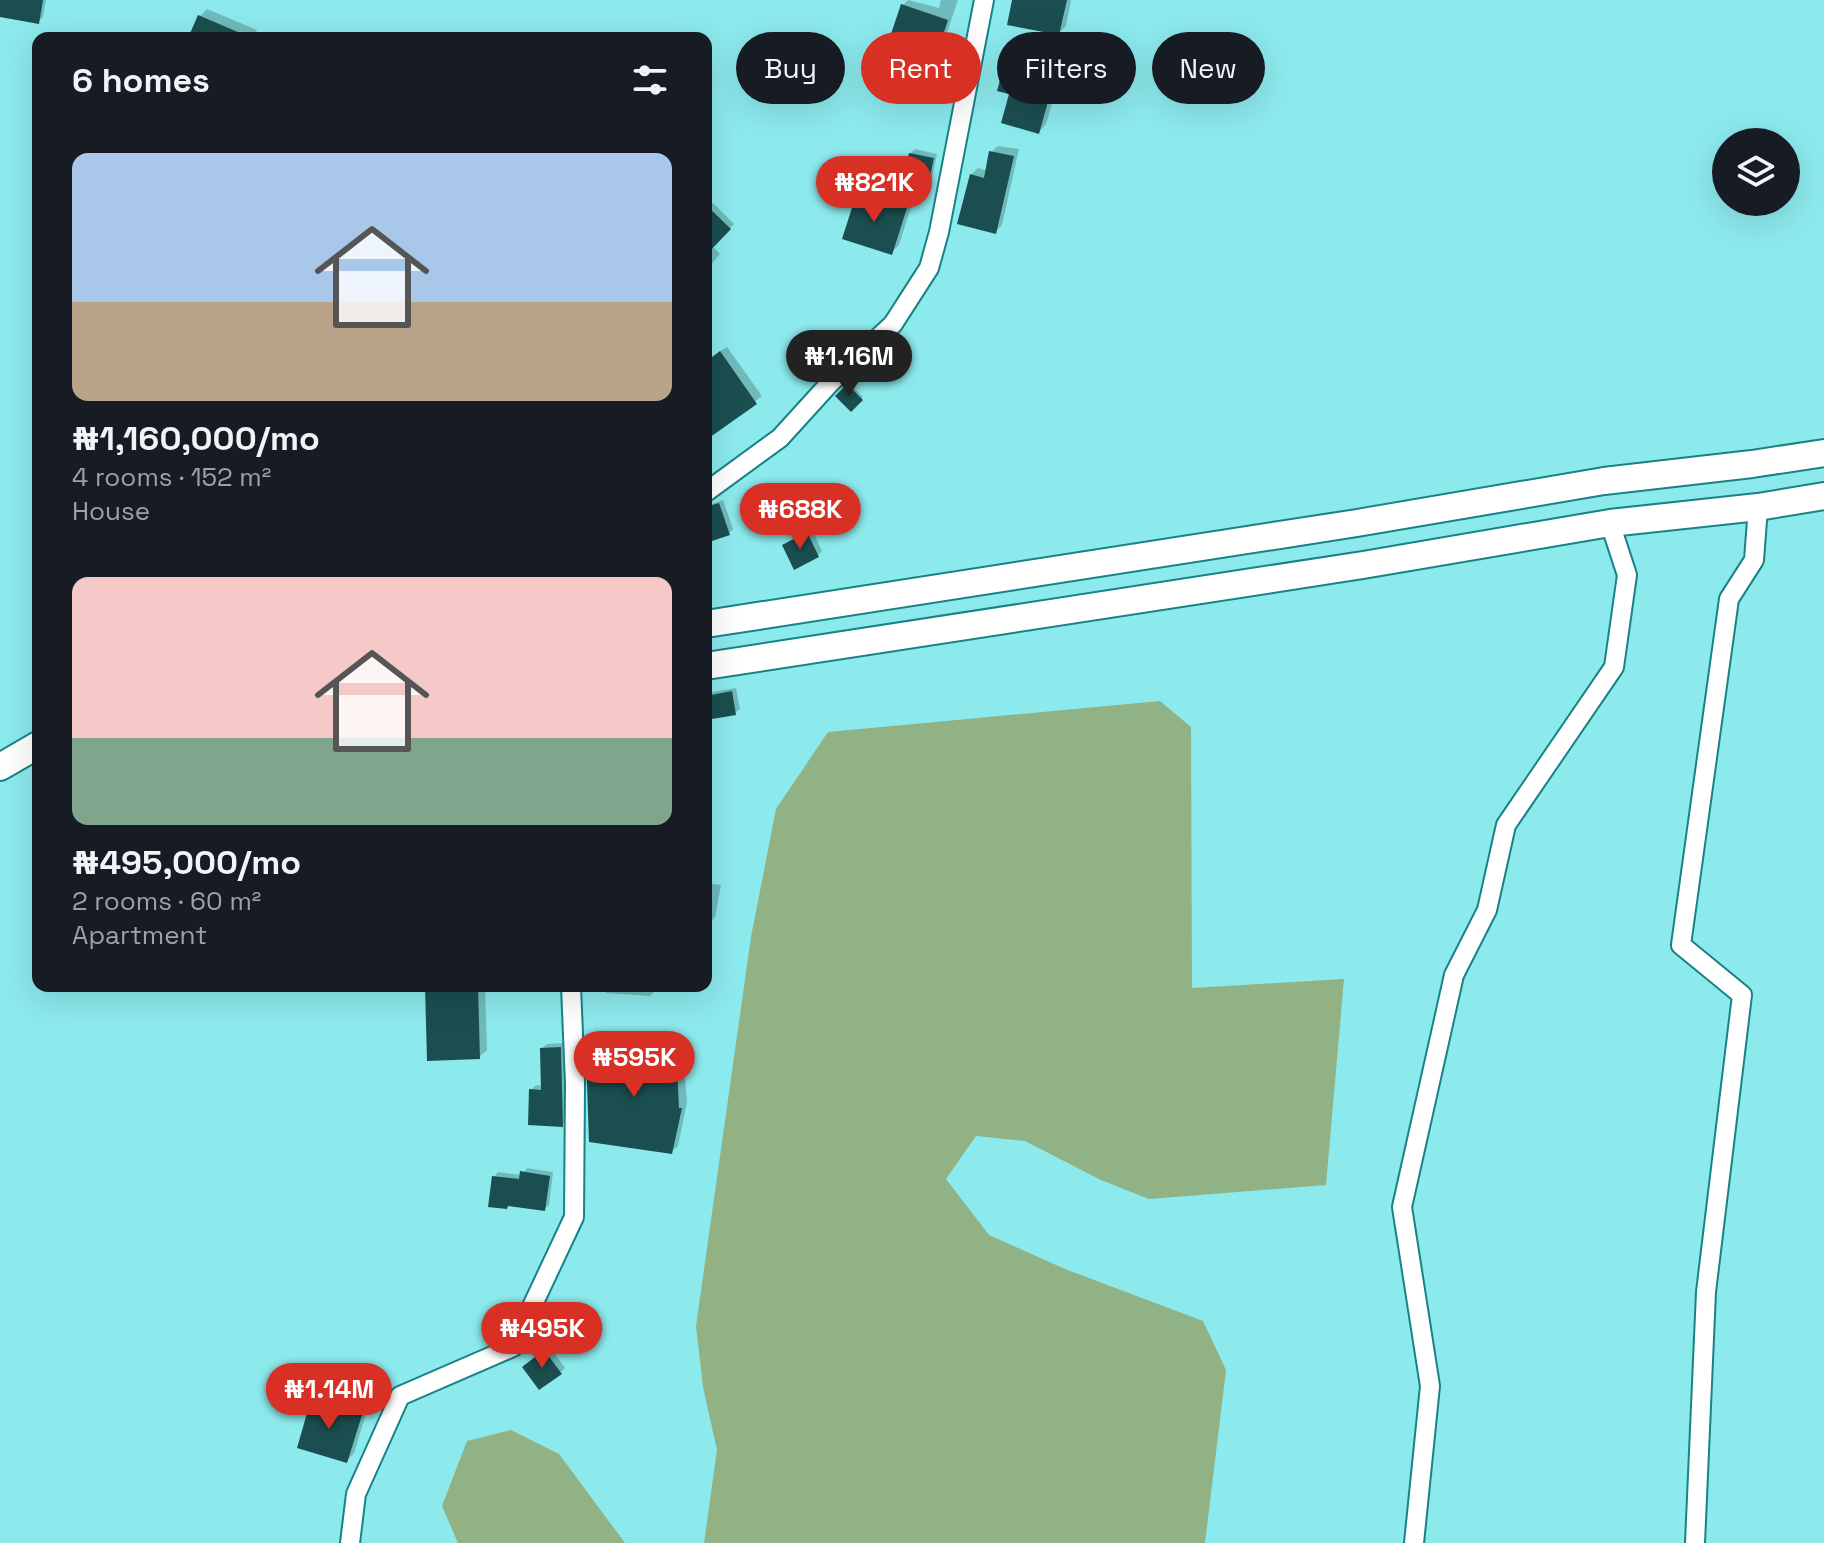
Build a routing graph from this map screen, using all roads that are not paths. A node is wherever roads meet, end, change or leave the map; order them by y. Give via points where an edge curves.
1 (984, 0) edge
2 (1824, 453) edge
3 (712, 488) edge
4 (1824, 496) edge
5 (1758, 507) junction
6 (1610, 523) junction
7 (712, 623) edge
8 (712, 665) edge
9 (32, 749) edge
10 (32, 766) edge
11 (0, 769) edge
12 (571, 992) edge
13 (350, 1543) edge
14 (1414, 1543) edge
15 (1695, 1543) edge

1 - 3 street via 929,268 893,324 780,438
2 - 7 main road via 1604,481
4 - 5 main road
5 - 6 main road
5 - 15 street via 1754,560 1729,599 1681,945 1742,995 1706,1292
6 - 8 main road
6 - 14 street via 1627,575 1614,667 1506,825 1487,910 1454,975 1402,1207 1430,1386
9 - 11 main road
10 - 11 main road
12 - 13 street via 574,1217 513,1347 400,1396 356,1494

